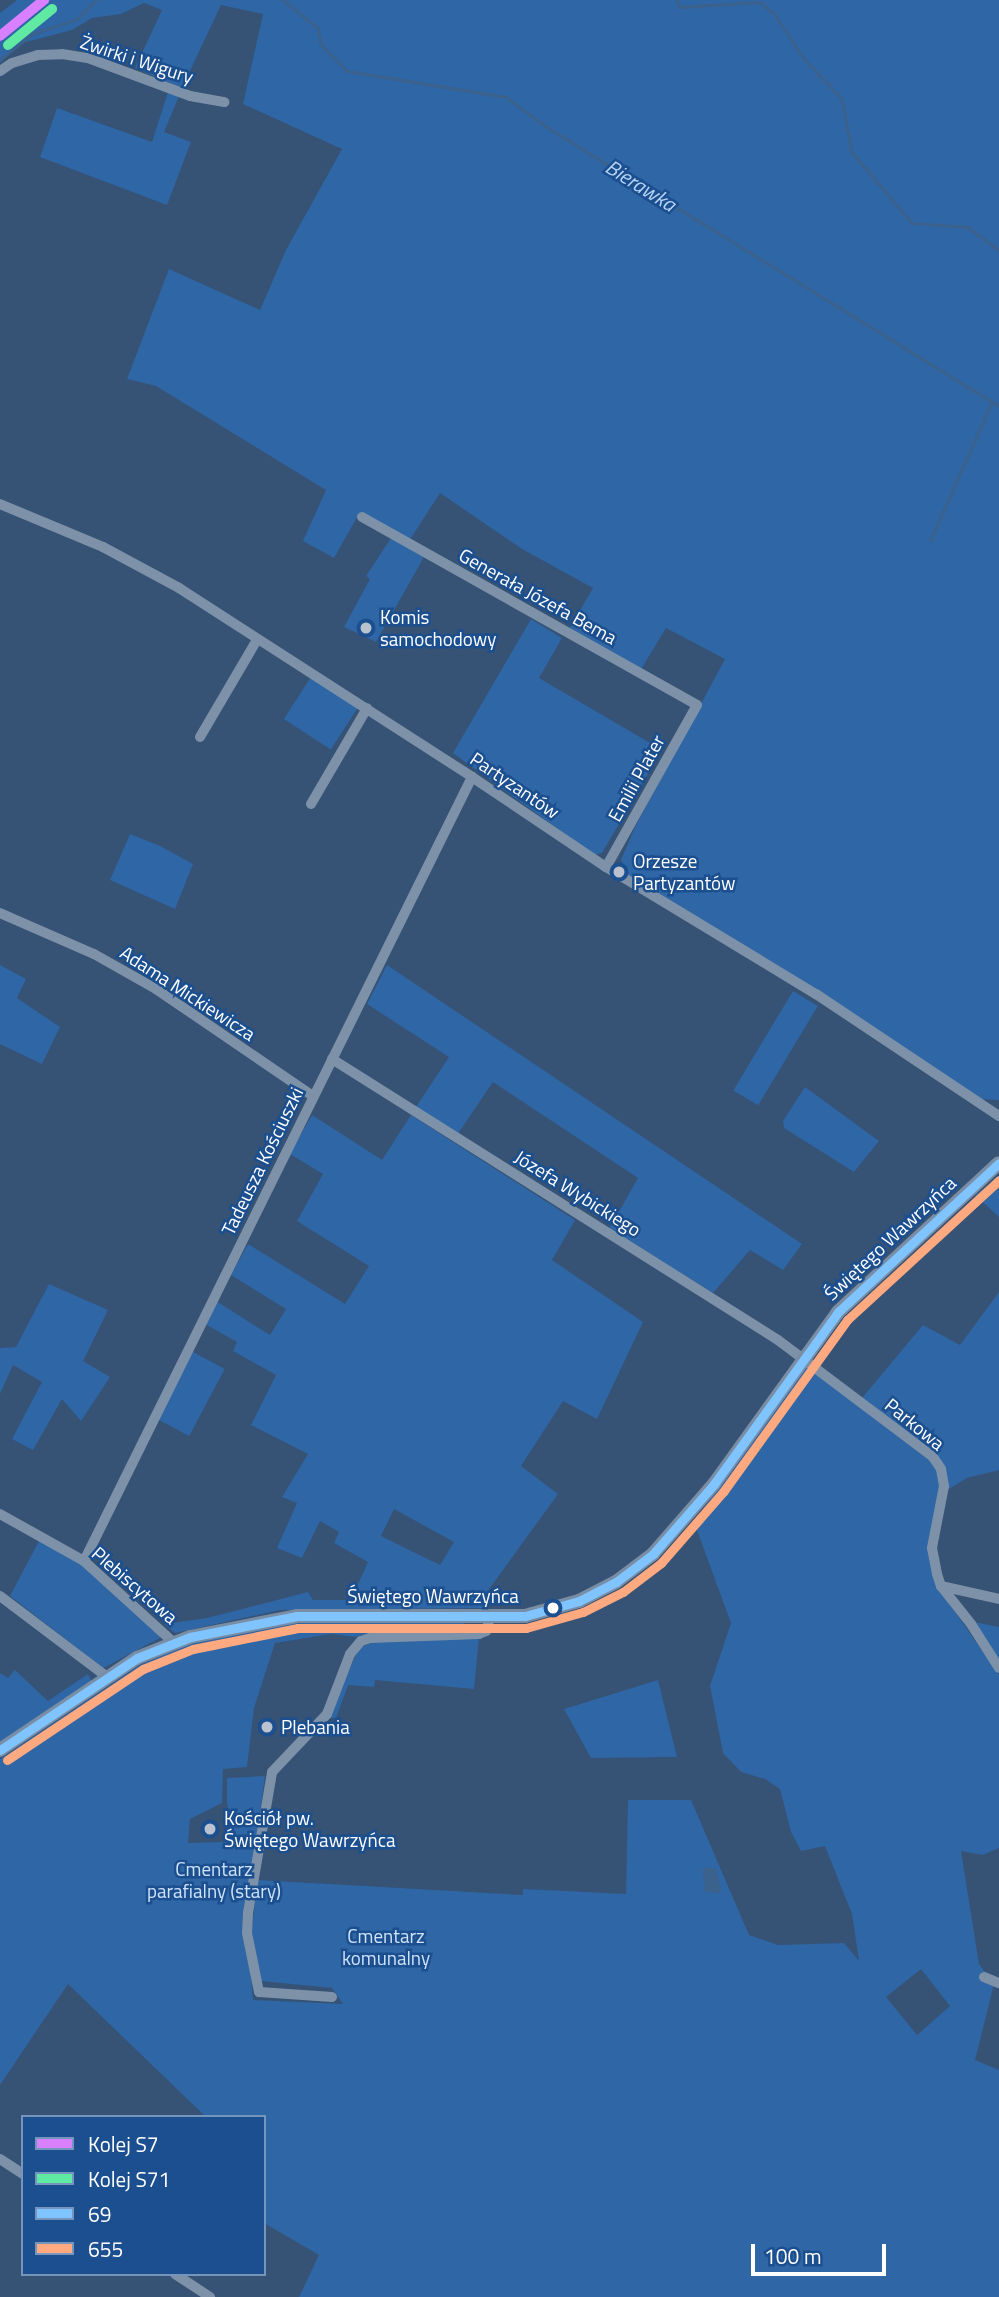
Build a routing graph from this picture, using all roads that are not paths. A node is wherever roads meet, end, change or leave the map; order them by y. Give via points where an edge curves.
1 (0, 71) edge
2 (224, 102) dead end
3 (0, 505) edge
4 (362, 517) dead end
5 (257, 640) junction
6 (696, 705) joint
7 (367, 708) junction
8 (200, 737) dead end
9 (472, 777) junction
10 (311, 804) dead end
11 (606, 867) junction
12 (0, 913) edge
13 (332, 1059) junction
14 (313, 1096) junction
15 (999, 1116) edge
16 (999, 1163) edge
17 (804, 1360) junction
18 (0, 1514) edge
19 (84, 1561) junction
20 (942, 1586) junction
21 (0, 1596) edge
22 (999, 1598) edge
23 (490, 1617) junction
24 (173, 1642) junction
25 (999, 1668) edge
26 (107, 1677) junction
27 (0, 1750) edge
28 (984, 1977) dead end
29 (999, 1983) edge
30 (332, 1997) dead end
31 (0, 2159) edge
32 (21, 2173) edge
33 (178, 2276) edge
34 (210, 2297) edge

1 - 2 street, Żwirki i Wigury via 38,55 88,58 190,96
3 - 5 street, Partyzantów via 147,569
4 - 6 street, Generała Józefa Bema
5 - 7 street, Partyzantów
5 - 8 street
6 - 11 street, Emilii Plater
7 - 9 street, Partyzantów
7 - 10 street
9 - 11 street, Partyzantów
9 - 13 street, Tadeusza Kościuszki
11 - 15 street, Partyzantów via 816,994
12 - 14 street, Adama Mickiewicza via 94,954 156,989
13 - 14 street, Tadeusza Kościuszki
13 - 17 street, Józefa Wybickiego
14 - 19 street, Tadeusza Kościuszki
16 - 17 street, Świętego Wawrzyńca via 838,1312
17 - 20 street, Parkowa via 920,1446 941,1469 944,1486 933,1548
17 - 23 street, Świętego Wawrzyńca via 714,1484 634,1571 556,1609
18 - 19 street, Plebiscytowa
19 - 24 street, Plebiscytowa
20 - 22 street
20 - 25 street, Parkowa
21 - 26 street
23 - 24 street, Świętego Wawrzyńca via 297,1616
23 - 30 street via 486,1631 479,1634 361,1642 350,1654 327,1714 272,1772 248,1913 247,1933 259,1992
24 - 26 street, Świętego Wawrzyńca
26 - 27 street, Świętego Wawrzyńca
28 - 29 street
31 - 32 street
33 - 34 street

